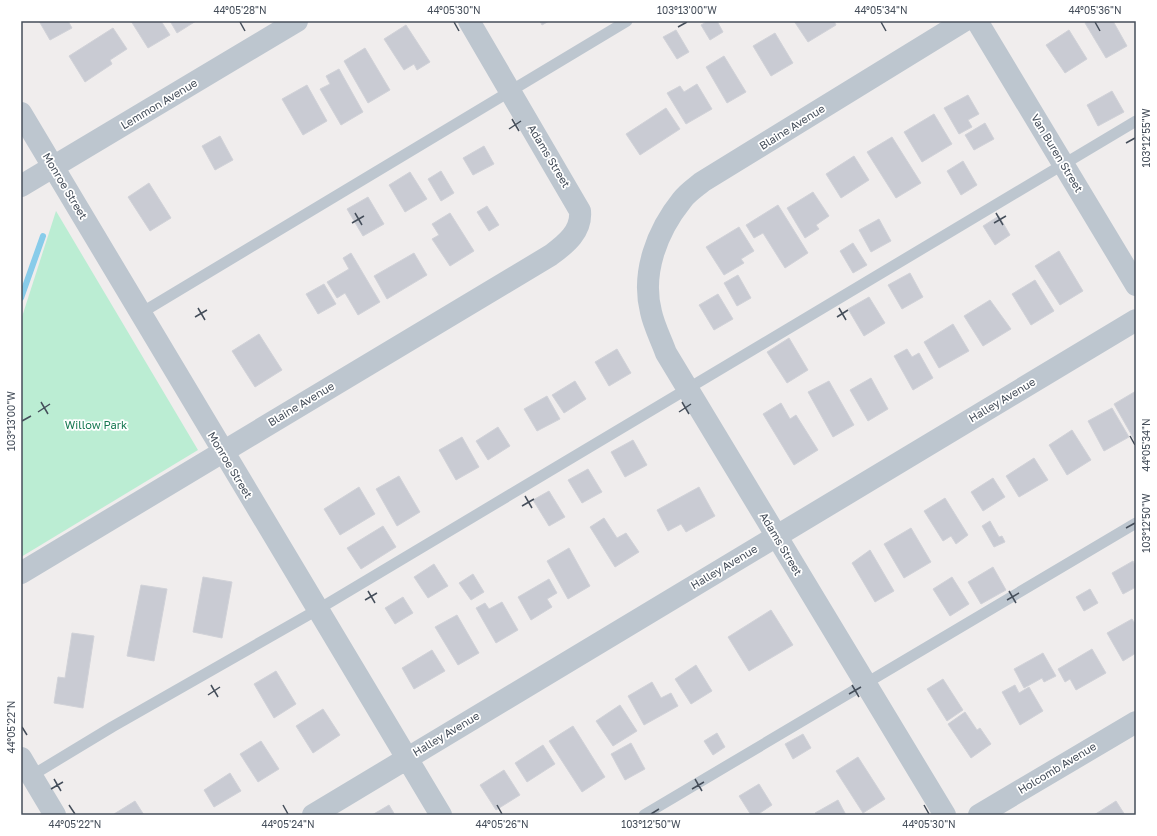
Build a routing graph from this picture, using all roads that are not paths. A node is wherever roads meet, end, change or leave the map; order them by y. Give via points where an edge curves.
1 (297, 21) edge
2 (469, 21) edge
3 (627, 21) edge
4 (964, 21) edge
5 (978, 21) edge
6 (511, 91) junction
7 (21, 113) edge
8 (1136, 120) edge
9 (1064, 164) junction
10 (54, 167) junction
11 (21, 186) edge
12 (576, 231) joint
13 (650, 261) joint
14 (1136, 286) edge
15 (141, 313) junction
16 (1136, 320) edge
17 (687, 390) junction
18 (222, 451) junction
19 (1136, 523) edge
20 (776, 536) junction
21 (21, 573) edge
22 (317, 610) junction
23 (865, 683) junction
24 (1136, 722) edge
25 (407, 758) junction
26 (26, 767) edge
27 (55, 815) edge
28 (313, 815) edge
29 (441, 815) edge
30 (644, 815) edge
31 (945, 815) edge
32 (979, 815) edge

1 - 10 street, Lemmon Avenue
2 - 6 street, Adams Street
3 - 6 lane
4 - 13 street, Blaine Avenue via 702,182 671,214
5 - 9 street, Van Buren Street
6 - 12 street, Adams Street via 580,211 581,222
6 - 15 lane
7 - 10 street, Monroe Street
8 - 9 lane
9 - 14 street, Van Buren Street
9 - 17 lane
10 - 11 street, Lemmon Avenue
10 - 15 street, Monroe Street
12 - 18 street, Blaine Avenue via 566,244 550,256
13 - 17 street, Adams Street via 648,284 651,311 666,353
15 - 18 street, Monroe Street
16 - 20 street, Halley Avenue
17 - 20 street, Adams Street
17 - 22 lane
18 - 21 street, Blaine Avenue
18 - 22 street, Monroe Street
19 - 23 lane
20 - 23 street, Adams Street
20 - 25 street, Halley Avenue
22 - 25 street, Monroe Street
22 - 26 lane via 105,731
23 - 30 lane
23 - 31 street, Adams Street
24 - 32 street, Holcomb Avenue
25 - 28 street, Halley Avenue
25 - 29 street, Monroe Street
26 - 27 street

